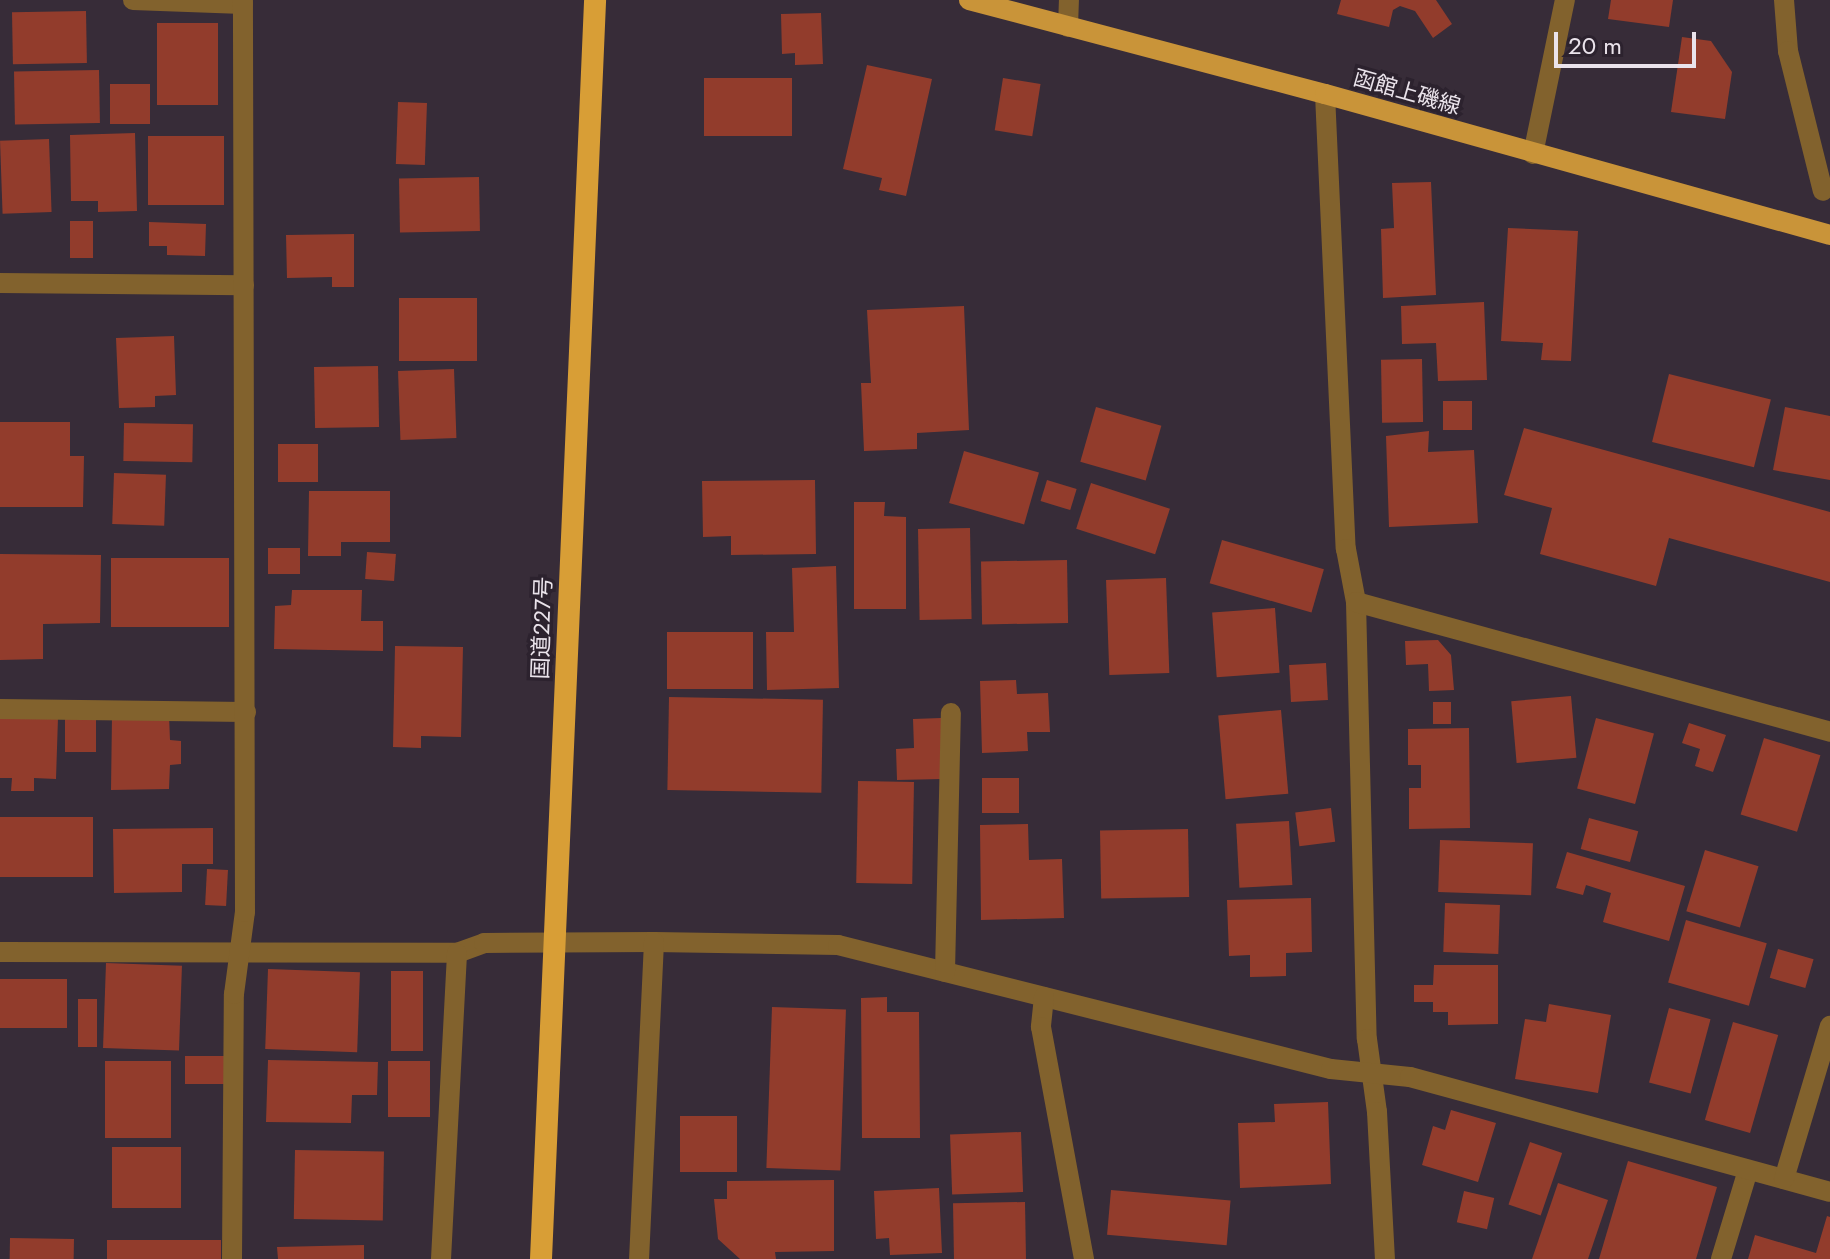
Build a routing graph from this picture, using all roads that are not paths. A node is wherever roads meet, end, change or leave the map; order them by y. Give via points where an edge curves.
1 (133, 0) edge
2 (595, 0) edge
3 (969, 0) edge
4 (1069, 0) edge
5 (1565, 0) edge
6 (1784, 0) edge
7 (243, 2) edge
8 (1068, 27) junction
9 (1325, 94) junction
10 (1533, 154) junction
11 (1823, 191) dead end
12 (1830, 235) edge
13 (0, 283) edge
14 (244, 285) junction
15 (1356, 602) junction
16 (0, 709) edge
17 (246, 712) junction
18 (951, 713) dead end
19 (1830, 732) edge
20 (654, 942) junction
21 (555, 943) junction
22 (0, 952) edge
23 (242, 953) junction
24 (457, 953) junction
25 (945, 972) junction
26 (1044, 997) junction
27 (1830, 1026) edge
28 (1371, 1074) junction
29 (1748, 1170) junction
30 (1784, 1179) junction
31 (1830, 1192) edge
32 (232, 1259) edge
33 (441, 1259) edge
34 (541, 1259) edge
35 (639, 1259) edge
36 (1084, 1259) edge
37 (1385, 1259) edge
38 (1721, 1259) edge

1 - 7 street
2 - 21 highway, 国道227号
3 - 8 main road, 函館上磯線
4 - 8 street
5 - 10 street
6 - 11 street via 1788,51
7 - 14 street
8 - 9 main road, 函館上磯線
9 - 10 main road, 函館上磯線
9 - 15 street via 1346,549
10 - 12 main road, 函館上磯線
13 - 14 street
14 - 17 street
15 - 19 street
15 - 28 street
16 - 17 street
17 - 23 street
18 - 25 street
20 - 21 street
20 - 25 street via 838,945
20 - 35 street
21 - 24 street via 484,943
21 - 34 highway, 国道227号
22 - 23 street
23 - 24 street
23 - 32 street via 234,994
24 - 33 street
25 - 26 street
26 - 28 street via 1331,1069
26 - 36 street via 1041,1027
27 - 30 street
28 - 29 street via 1410,1077
28 - 37 street
29 - 30 street
29 - 38 street
30 - 31 street

